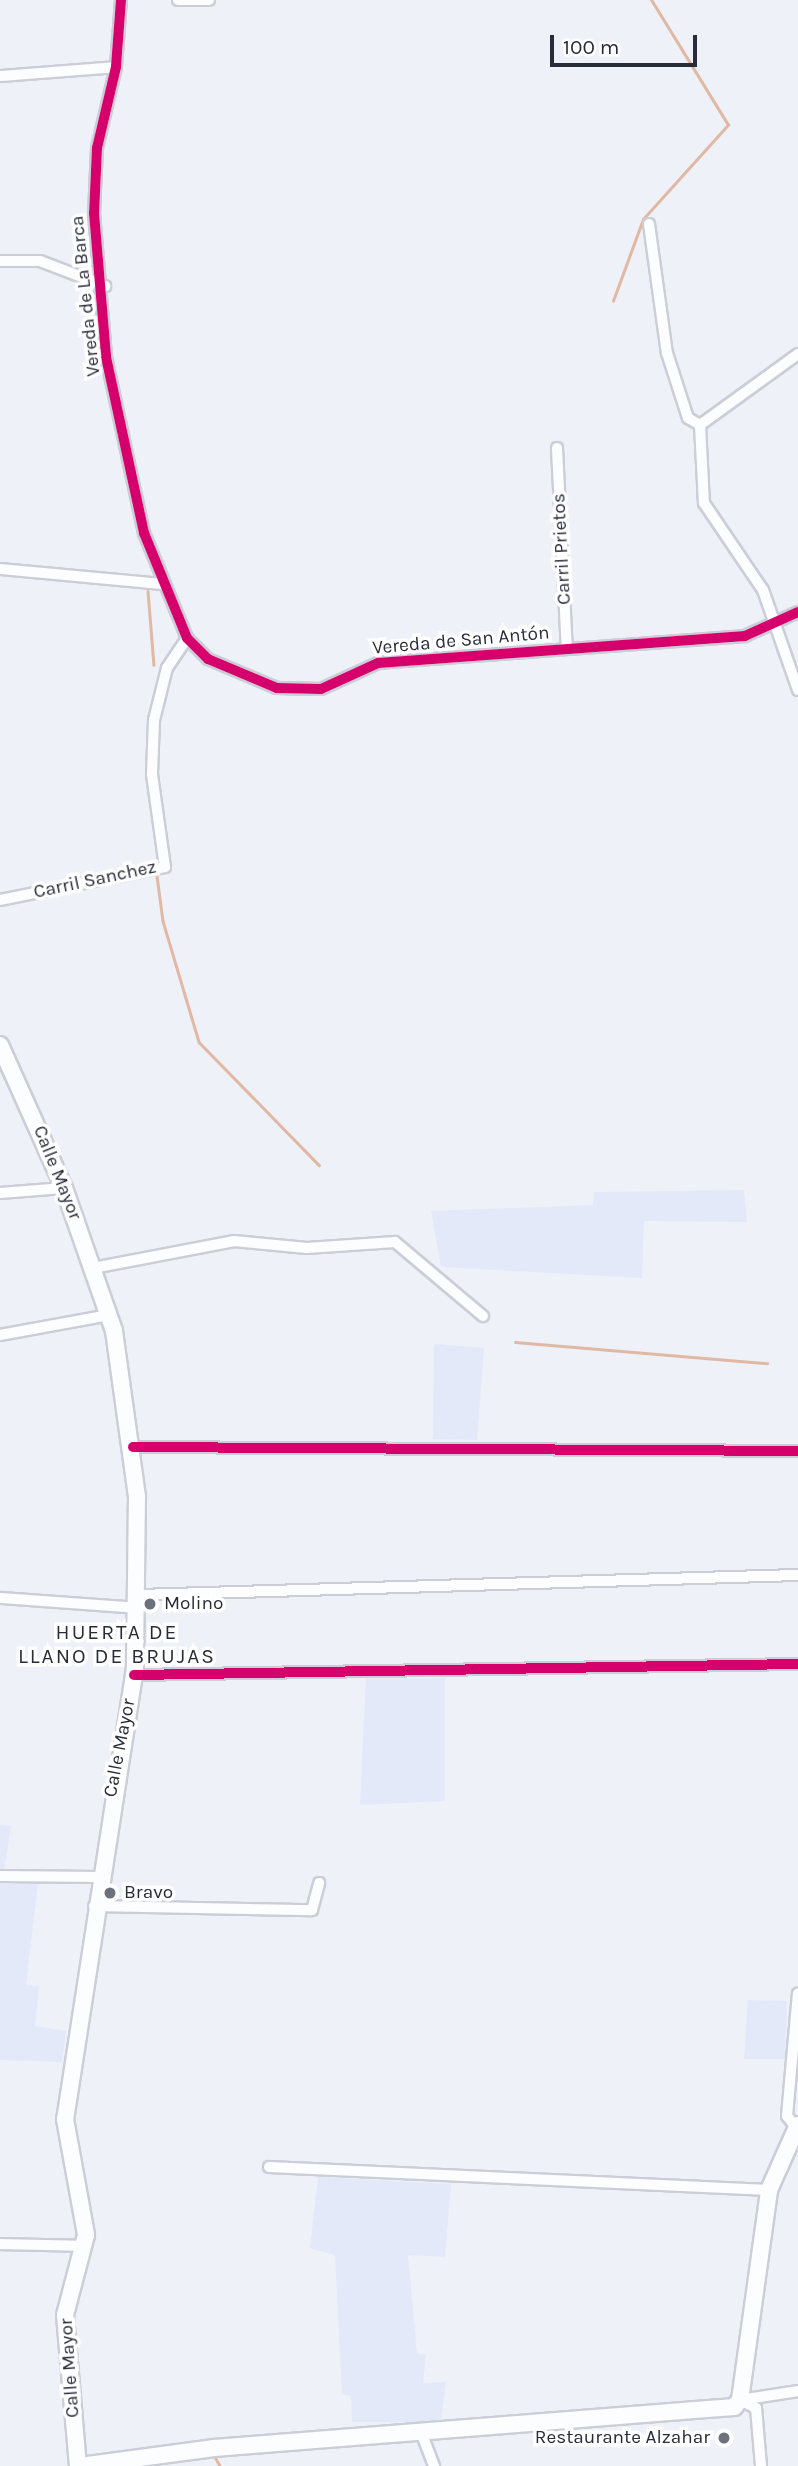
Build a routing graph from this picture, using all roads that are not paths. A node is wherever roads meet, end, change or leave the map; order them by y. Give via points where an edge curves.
1 (121, 0) edge
2 (178, 0) edge
3 (209, 0) edge
4 (116, 67) junction
5 (0, 76) edge
6 (649, 224) dead end
7 (0, 261) edge
8 (105, 286) junction
9 (798, 354) edge
10 (700, 425) junction
11 (557, 448) dead end
12 (0, 569) edge
13 (162, 584) junction
14 (798, 612) edge
15 (774, 626) junction
16 (187, 638) junction
17 (566, 649) junction
18 (798, 690) edge
19 (0, 900) edge
20 (0, 1045) edge
21 (64, 1188) junction
22 (0, 1192) edge
23 (93, 1268) junction
24 (109, 1315) junction
25 (483, 1316) dead end
26 (0, 1335) edge
27 (133, 1447) junction
28 (798, 1451) edge
29 (798, 1575) edge
30 (0, 1598) edge
31 (139, 1602) junction
32 (798, 1664) edge
33 (134, 1675) junction
34 (0, 1876) edge
35 (98, 1877) junction
36 (319, 1883) dead end
37 (94, 1906) junction
38 (798, 1993) edge
39 (797, 2126) edge
40 (269, 2167) dead end
41 (769, 2190) junction
42 (0, 2244) edge
43 (85, 2246) junction
44 (798, 2391) edge
45 (740, 2400) junction
46 (421, 2432) junction
47 (148, 2462) edge
48 (111, 2465) edge
49 (79, 2466) edge
50 (434, 2466) edge
51 (761, 2466) edge

1 - 4 street, Vereda de La Barca
2 - 3 street
4 - 5 street
4 - 8 street, Vereda de La Barca via 97,148 94,213
6 - 10 street via 667,353 688,418
7 - 8 street via 40,261
8 - 13 street, Vereda de La Barca via 106,357 144,534
9 - 10 street
10 - 15 street via 704,503 763,590
11 - 17 street, Carril Prietos
12 - 13 street
13 - 16 street, Vereda de San Antón
14 - 15 street, Vereda de San Antón
15 - 17 street, Vereda de San Antón via 745,636
15 - 18 street
16 - 17 street, Vereda de San Antón via 208,659 277,688 321,689 378,663
16 - 19 street, Carril Sanchez via 166,668 154,720 152,774 165,867
20 - 21 main road, Calle Mayor
21 - 22 street
21 - 23 main road, Calle Mayor
23 - 24 main road, Calle Mayor
23 - 25 street via 234,1241 307,1248 395,1242
24 - 26 street
24 - 27 main road, Calle Mayor
27 - 28 street
27 - 31 main road, Calle Mayor
29 - 31 street
30 - 31 street
31 - 33 main road, Calle Mayor
32 - 33 street
33 - 35 main road, Calle Mayor
34 - 35 street
35 - 37 main road, Calle Mayor
36 - 37 street via 312,1910
37 - 43 main road, Calle Mayor via 65,2119
38 - 39 street via 787,2116
39 - 41 main road
40 - 41 street
41 - 45 main road
42 - 43 street
43 - 49 main road, Calle Mayor via 65,2315
44 - 45 street
45 - 46 main road via 734,2407
45 - 51 street via 756,2408
46 - 47 main road
46 - 50 street
47 - 48 main road
48 - 49 main road

